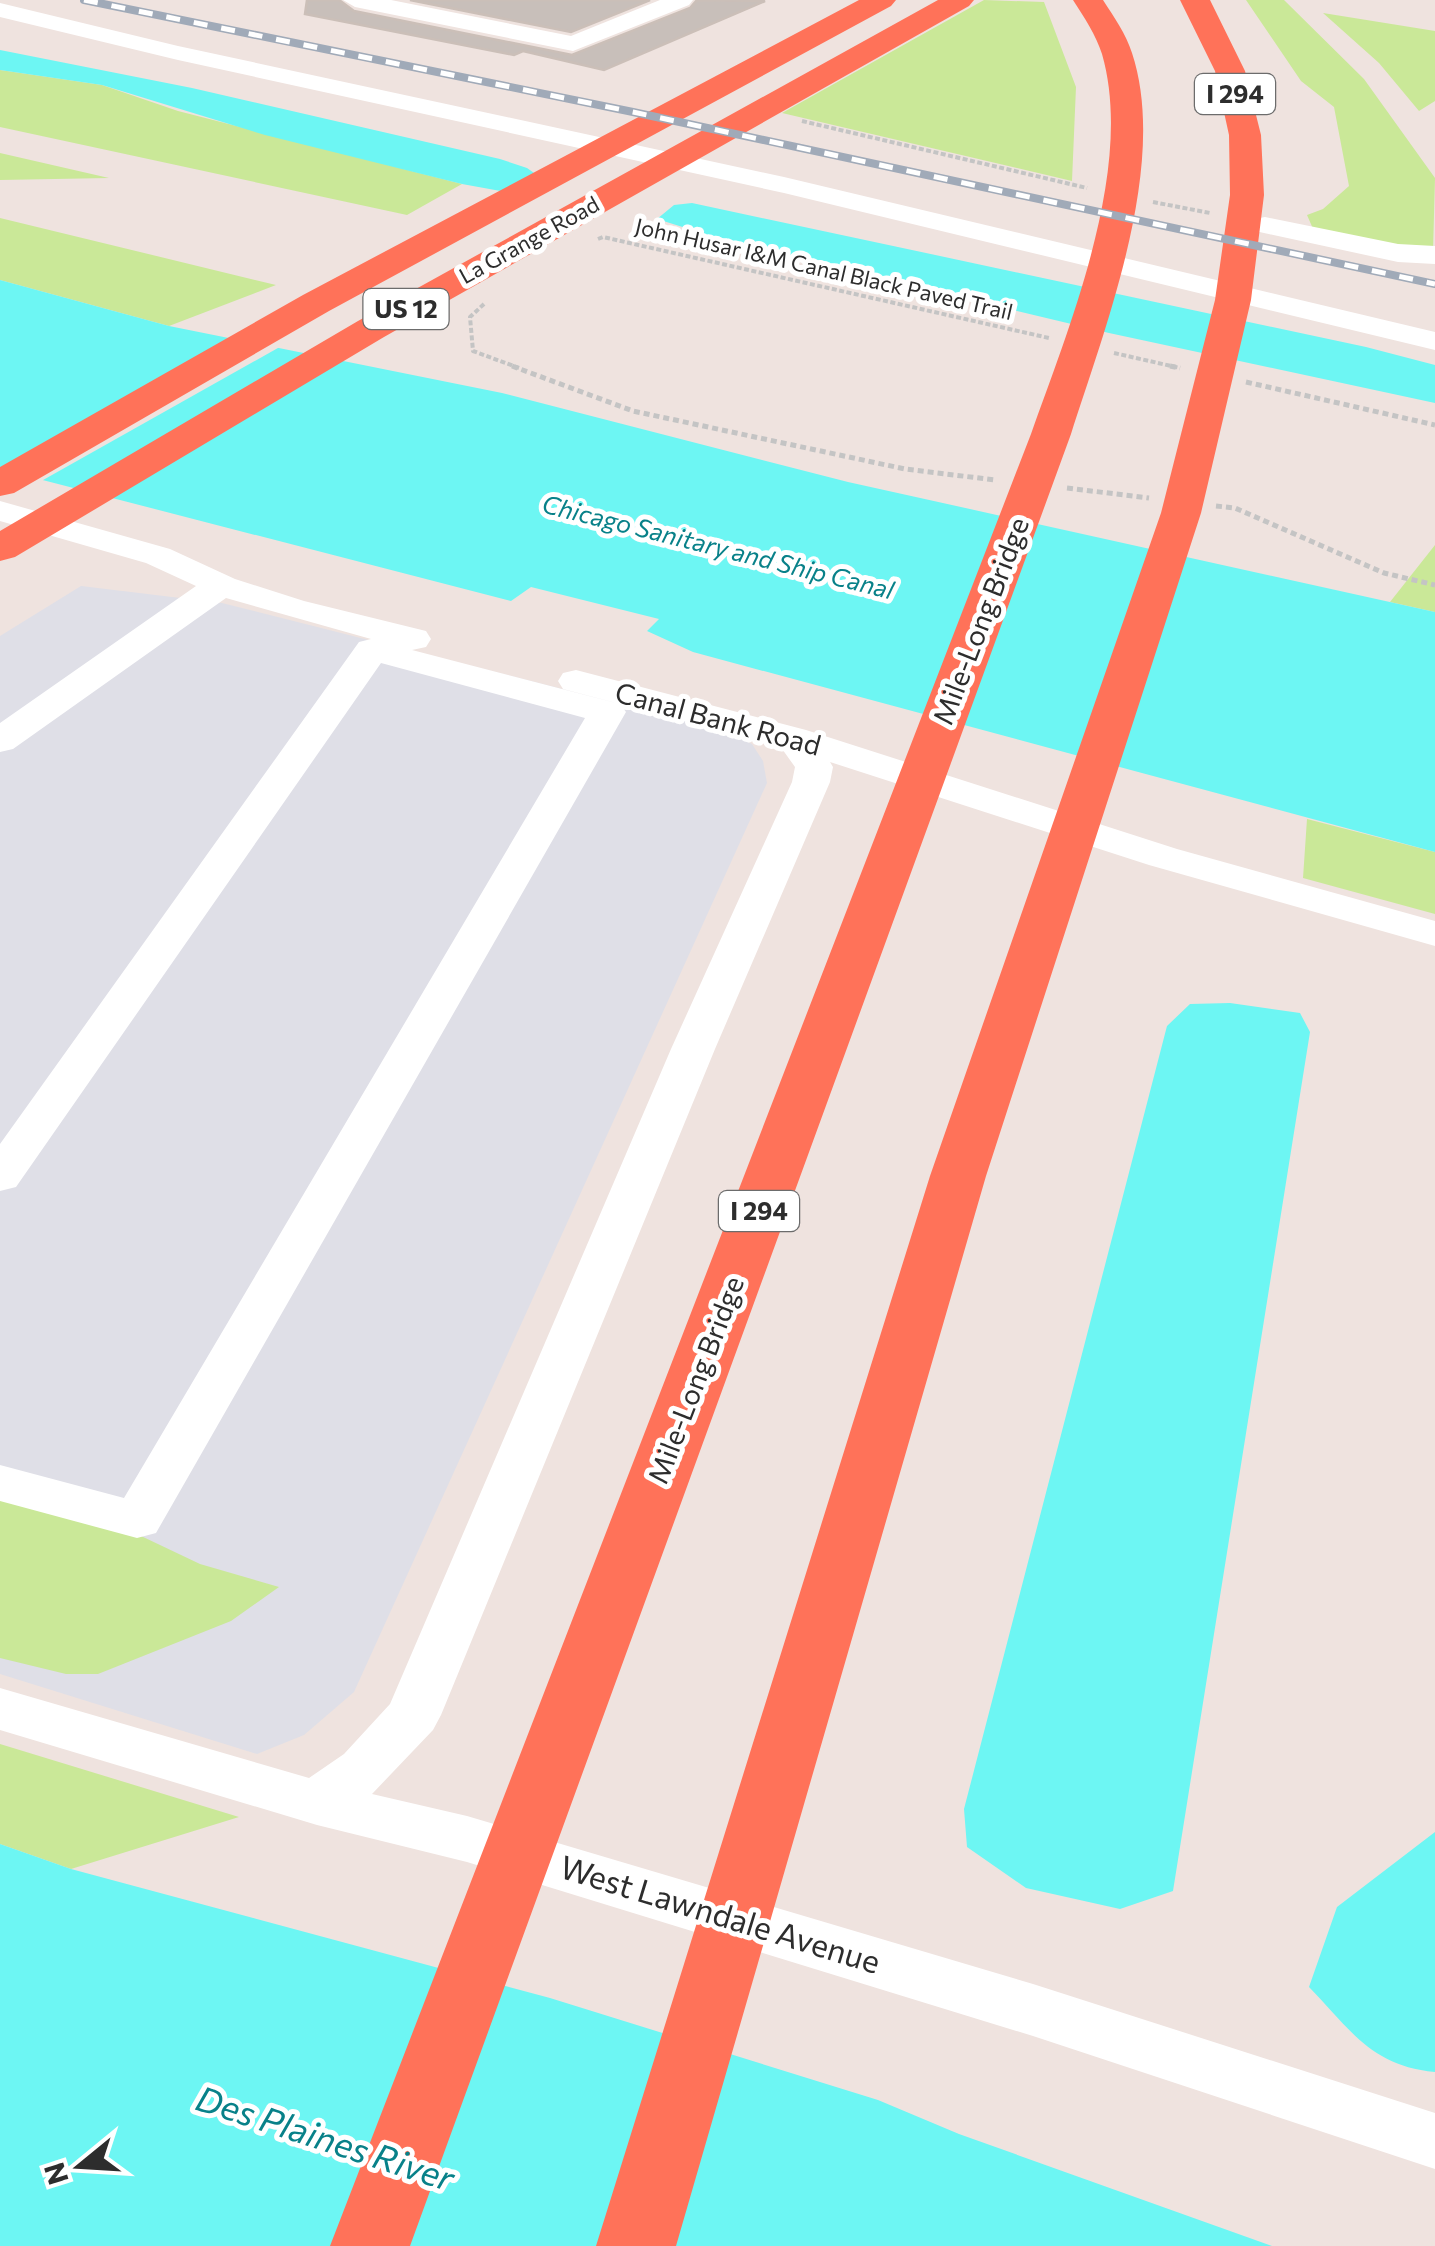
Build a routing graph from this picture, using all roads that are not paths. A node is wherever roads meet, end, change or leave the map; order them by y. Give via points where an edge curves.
1 (354, 0) edge
2 (681, 0) edge
3 (880, 0) edge
4 (958, 0) edge
5 (1195, 0) edge
6 (1091, 5) edge
7 (0, 10) edge
8 (1256, 210) junction
9 (1435, 255) edge
10 (1435, 341) edge
11 (0, 484) edge
12 (0, 511) edge
13 (0, 548) edge
14 (223, 586) junction
15 (13, 733) edge
16 (793, 738) junction
17 (0, 758) edge
18 (1163, 856) junction
19 (1435, 934) edge
20 (1435, 958) edge
21 (0, 1177) edge
22 (0, 1483) edge
23 (0, 1708) edge
24 (317, 1803) junction
25 (1435, 2141) edge
26 (370, 2246) edge
27 (636, 2246) edge

1 - 2 street via 573,44
3 - 11 highway, La Grange Road / US 12 via 316,302
4 - 13 highway, La Grange Road / US 12 via 371,329
5 - 8 highway, I 294 via 1230,70
6 - 26 highway, Mile-Long Bridge / I 294 via 1118,58 1124,110 1124,186 1106,266 1051,434
7 - 10 street via 784,184
8 - 9 street via 1398,253
8 - 27 highway, I 294 via 1180,513 958,1176
12 - 14 street, Canal Bank Road via 158,556
14 - 15 street
14 - 16 street, Canal Bank Road
15 - 17 street
16 - 18 street, Canal Bank Road
16 - 24 street via 814,767 811,782 413,1716 364,1769
18 - 19 street, Canal Bank Road
18 - 20 street via 1276,912
21 - 22 street via 372,650 607,712 137,1520
23 - 24 street, West Lawndale Avenue
24 - 25 street, West Lawndale Avenue via 467,1838

